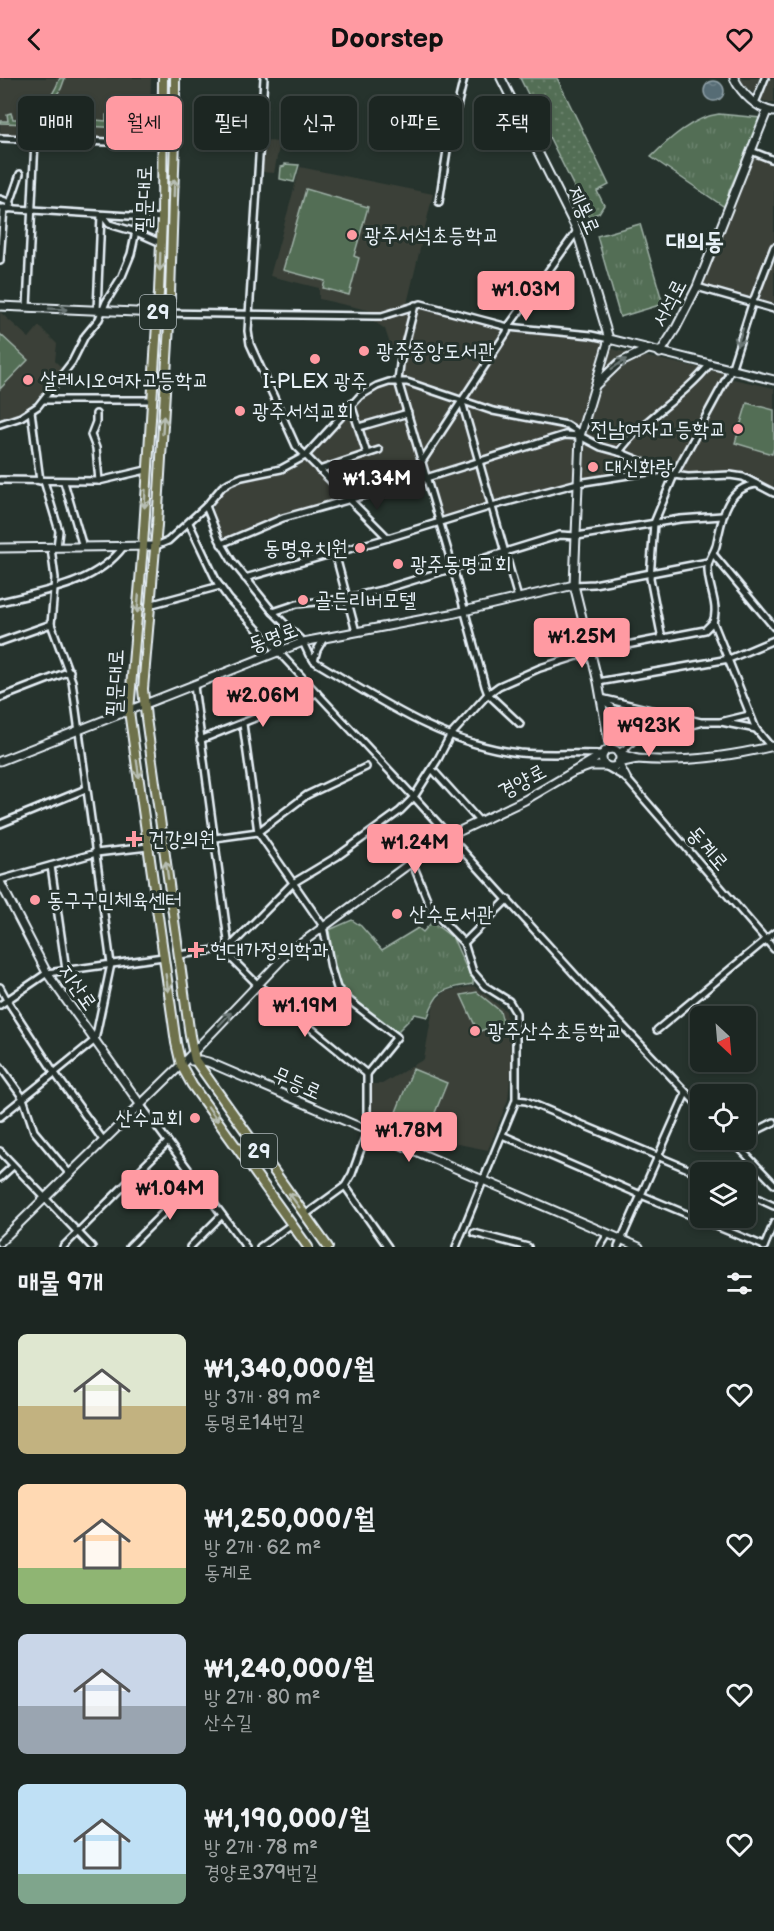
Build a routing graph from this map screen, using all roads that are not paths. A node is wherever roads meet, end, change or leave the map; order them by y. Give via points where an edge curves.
1 (163, 78) edge
2 (175, 78) edge
3 (264, 78) edge
4 (464, 78) edge
5 (501, 78) edge
6 (734, 78) edge
7 (765, 78) edge
8 (163, 96) edge
9 (755, 103) junction
10 (770, 112) edge
11 (0, 138) edge
12 (18, 139) edge
13 (35, 150) edge
14 (163, 150) edge
15 (751, 151) junction
16 (774, 160) edge
17 (20, 174) dead end
18 (0, 199) edge
19 (439, 202) dead end
20 (6, 207) edge
21 (32, 210) junction
22 (101, 214) junction
23 (139, 217) junction
24 (162, 218) junction
25 (577, 231) junction
26 (136, 232) junction
27 (161, 243) junction
28 (774, 247) edge
29 (0, 261) edge
30 (697, 286) junction
31 (752, 304) junction
32 (415, 305) junction
33 (0, 306) edge
34 (27, 307) junction
35 (774, 309) edge
36 (100, 310) junction
37 (158, 313) junction
38 (169, 313) junction
39 (250, 313) junction
40 (508, 327) junction
41 (609, 339) junction
42 (647, 350) junction
43 (660, 353) junction
44 (709, 365) junction
45 (730, 370) junction
46 (774, 380) edge
47 (398, 381) junction
48 (595, 385) junction
49 (44, 400) junction
50 (152, 400) junction
51 (462, 402) junction
52 (351, 404) junction
53 (31, 411) junction
54 (408, 413) junction
55 (96, 414) dead end
56 (0, 424) edge
57 (359, 427) junction
58 (580, 436) junction
59 (379, 450) dead end
60 (619, 452) junction
61 (367, 454) junction
62 (305, 456) junction
63 (480, 462) junction
64 (421, 463) junction
65 (146, 470) junction
66 (319, 470) junction
67 (661, 470) junction
68 (674, 475) junction
69 (426, 478) junction
70 (0, 480) edge
71 (42, 481) junction
72 (99, 481) junction
73 (64, 482) junction
74 (578, 483) junction
75 (756, 484) junction
76 (774, 493) edge
77 (350, 499) junction
78 (206, 506) junction
79 (492, 506) junction
80 (722, 516) junction
81 (439, 522) junction
82 (189, 523) junction
83 (654, 523) junction
84 (576, 536) junction
85 (388, 538) junction
86 (221, 544) junction
87 (124, 546) junction
88 (143, 546) junction
89 (156, 546) junction
90 (54, 547) junction
91 (83, 547) junction
92 (0, 548) edge
93 (505, 552) junction
94 (335, 553) junction
95 (713, 554) junction
96 (708, 562) junction
97 (453, 568) junction
98 (650, 573) junction
99 (245, 578) junction
100 (574, 585) junction
101 (220, 586) junction
102 (54, 588) junction
103 (349, 598) junction
104 (518, 598) junction
105 (0, 602) edge
106 (149, 605) junction
107 (465, 610) junction
108 (273, 612) junction
109 (713, 622) junction
110 (51, 624) junction
111 (773, 624) edge
112 (356, 632) junction
113 (324, 638) junction
114 (662, 639) junction
115 (774, 640) edge
116 (0, 642) edge
117 (303, 642) junction
118 (277, 651) junction
119 (590, 652) junction
120 (729, 659) junction
121 (314, 661) junction
122 (70, 671) junction
123 (598, 682) junction
124 (194, 686) junction
125 (317, 693) junction
126 (488, 694) junction
127 (0, 698) edge
128 (601, 698) junction
129 (146, 705) junction
130 (129, 711) junction
131 (749, 715) junction
132 (701, 722) junction
133 (720, 722) junction
134 (243, 724) junction
135 (520, 724) dead end
136 (756, 729) junction
137 (79, 730) junction
138 (642, 731) junction
139 (450, 736) junction
140 (200, 740) junction
141 (772, 746) edge
142 (610, 749) junction
143 (618, 753) junction
144 (603, 754) junction
145 (637, 759) junction
146 (0, 760) edge
147 (618, 763) junction
148 (606, 766) junction
149 (366, 767) dead end
150 (431, 772) junction
151 (573, 772) junction
152 (626, 778) junction
153 (86, 789) junction
154 (414, 797) junction
155 (480, 822) junction
156 (0, 824) edge
157 (258, 832) junction
158 (449, 837) junction
159 (214, 838) junction
160 (164, 845) junction
161 (148, 846) junction
162 (96, 853) junction
163 (412, 862) junction
164 (51, 866) junction
165 (0, 881) edge
166 (293, 883) junction
167 (508, 899) junction
168 (323, 926) junction
169 (774, 933) edge
170 (766, 940) junction
171 (464, 943) junction
172 (226, 949) junction
173 (774, 949) edge
174 (179, 955) junction
175 (163, 957) junction
176 (111, 964) junction
177 (66, 970) junction
178 (47, 973) junction
179 (257, 984) junction
180 (0, 987) edge
181 (7, 1000) junction
182 (0, 1005) edge
183 (657, 1030) dead end
184 (95, 1040) junction
185 (194, 1057) junction
186 (181, 1065) junction
187 (0, 1066) edge
188 (54, 1072) junction
189 (367, 1074) junction
190 (686, 1093) junction
191 (690, 1097) edge
192 (23, 1098) junction
193 (516, 1100) junction
194 (140, 1104) junction
195 (0, 1117) edge
196 (774, 1122) edge
197 (756, 1131) edge
198 (368, 1132) junction
199 (502, 1134) junction
200 (103, 1140) junction
201 (168, 1142) junction
202 (742, 1150) edge
203 (0, 1151) edge
204 (658, 1155) junction
205 (13, 1166) junction
206 (690, 1169) edge
207 (69, 1173) junction
208 (0, 1178) edge
209 (196, 1180) junction
210 (484, 1181) junction
211 (774, 1184) edge
212 (345, 1186) junction
213 (641, 1195) junction
214 (44, 1198) junction
215 (756, 1198) edge
216 (774, 1206) edge
217 (222, 1215) junction
218 (305, 1215) junction
219 (774, 1223) edge
220 (292, 1224) junction
221 (78, 1232) junction
222 (474, 1233) dead end
223 (608, 1233) junction
224 (0, 1242) edge
225 (620, 1243) edge
226 (764, 1246) edge
227 (63, 1247) edge
228 (92, 1247) edge
229 (129, 1247) edge
230 (190, 1247) edge
231 (246, 1247) edge
232 (260, 1247) edge
233 (308, 1247) edge
234 (328, 1247) edge
235 (388, 1247) edge
236 (456, 1247) edge
237 (528, 1247) edge
238 (600, 1247) edge
239 (639, 1247) edge

1 - 8 main road, 필문대로 / 29
38 -> 2 main road, 필문대로 / 29
3 - 39 street
4 - 19 street
5 - 25 street, 제봉로
6 - 9 street, 서석로
7 - 9 street
9 - 10 street, 서석로
10 - 15 street, 서석로
11 - 12 street
13 - 21 street
14 - 24 main road, 필문대로 / 29
15 - 16 street
15 - 30 street, 서석로
17 - 20 street
18 - 20 street
20 - 21 street
20 - 29 street
21 - 22 street
21 - 34 street
22 - 23 street
22 - 26 street via 109,224
22 - 36 street
23 - 24 street
23 - 26 street
24 - 27 main road, 필문대로 / 29
25 - 40 street
25 - 41 street, 제봉로
26 - 27 street
26 - 36 street via 122,276
27 -> 37 main road, 필문대로 / 29
28 - 31 street
30 - 31 street
30 - 43 street, 서석로
31 - 35 street
31 -> 45 street
32 - 39 street via 374,316
32 - 40 street
32 - 47 street
33 - 34 street
34 -> 36 street
36 - 37 street
36 - 49 street via 72,362
37 - 38 street
37 - 50 main road, 필문대로 / 29
38 - 39 street
89 -> 38 main road, 필문대로 / 29
39 - 62 street via 250,344 291,438
40 - 41 street
40 - 51 street
41 - 42 street
41 - 48 street
42 - 43 street
48 -> 42 street via 619,363
43 - 44 street
44 - 45 street
44 - 60 street
45 - 46 street
45 - 68 street
47 - 51 street
47 - 52 street via 366,391
47 - 54 street
48 - 58 street
49 - 50 street
49 - 53 street
50 - 65 main road, 필문대로 / 29
51 - 58 street via 567,425
51 - 63 street
51 - 64 street
52 - 57 street
52 - 62 street
53 - 56 street
53 - 71 street
54 - 57 street
54 - 64 street
55 - 72 street via 91,435
57 - 61 street
58 - 60 street
58 - 63 street via 565,435
58 - 74 street
59 - 61 street
60 - 67 street
61 - 66 street
62 - 66 street
62 - 78 street via 281,469 230,482
63 - 69 street
63 - 79 street
64 - 69 street
65 - 72 street
65 -> 88 main road, 필문대로 / 29
66 - 77 street
67 - 68 street
67 - 74 street
68 - 75 street via 730,475
68 - 83 street
69 - 77 street
69 - 81 street
70 - 71 street
71 - 73 street
71 - 90 street via 59,531
72 - 73 street
73 - 91 street
74 - 79 street
74 - 84 street
75 - 76 street
75 - 80 street via 734,496
77 - 85 street
77 - 86 street via 275,521
78 - 82 street
78 - 86 street
79 - 81 street
79 - 93 street
80 - 83 street
80 - 95 street
81 - 85 street
81 - 97 street
82 - 89 street
82 - 101 street
83 - 84 street
83 - 98 street
84 - 93 street via 560,536
84 - 100 street
85 - 94 street
86 - 99 street
87 - 88 street
87 - 91 street
87 - 102 street via 78,582
88 - 89 street
88 -> 130 main road, 필문대로 / 29
89 - 106 main road, 필문대로 / 29
90 - 91 street
90 - 92 street
90 - 102 street
93 - 97 street
93 - 104 street
94 - 99 street
94 - 103 street
95 - 96 street
95 - 111 street
96 - 98 street
96 - 109 street via 716,611
97 - 103 street
97 - 107 street
98 - 100 street
98 - 114 street
99 - 108 street
100 - 104 street, 동명로
100 - 119 street
101 - 106 street
101 - 118 street
102 - 105 street
102 - 110 street
103 - 108 street via 297,604
103 - 112 street
104 - 107 street, 동명로
106 - 129 main road, 필문대로 / 29 via 143,689
107 - 112 street, 동명로
107 - 126 street
108 - 117 street
109 - 114 street via 705,630
109 - 120 street
110 - 116 street
110 - 122 street
112 - 113 street, 동명로
113 - 117 street, 동명로
113 - 121 street
114 - 119 street
115 - 120 street
117 - 118 street, 동명로
117 - 121 street
118 - 124 street, 동명로
118 - 125 street
119 - 123 street
119 - 126 street via 516,677
120 - 123 street
120 - 131 street
121 - 139 street
122 - 127 street
122 - 137 street
123 - 128 street
124 - 129 street, 동명로
124 - 140 street
125 - 134 street
125 - 154 street
126 - 135 street
126 - 139 street
128 - 132 street
128 - 138 street
128 - 142 street
129 - 130 street, 동명로
129 - 160 main road, 필문대로 / 29
130 - 137 street, 동명로
130 -> 161 main road, 필문대로 / 29
131 - 133 street
131 - 136 street
132 - 133 street
132 - 138 street via 685,728
133 - 136 street
134 - 140 street
134 - 157 street
136 - 141 street
137 - 146 street, 동명로
137 - 153 street
138 - 143 street
139 - 144 street via 520,753
139 - 150 street
140 - 159 street
141 - 145 street via 729,757
142 - 143 street
142 - 144 street, 경양로
143 - 145 street
143 - 147 street
144 - 148 street
144 - 151 street, 경양로
145 - 147 street, 경양로
147 - 148 street, 경양로
147 - 152 street
148 - 151 street, 경양로
148 - 152 street, 동계로
149 - 157 street via 307,795
150 - 154 street
150 - 155 street
151 - 155 street, 경양로
152 - 170 street, 동계로
153 - 156 street
153 - 162 street
154 - 158 street
154 - 166 street via 374,830
155 - 158 street, 경양로
157 - 159 street
157 - 166 street
158 - 163 street, 경양로
158 - 167 street
159 - 160 street
159 - 172 street
174 -> 160 main road, 필문대로 / 29
161 - 162 street
161 - 175 main road, 필문대로 / 29
162 - 164 street
162 - 176 street
163 - 168 street, 경양로
163 - 171 street via 431,909
164 - 165 street
164 - 177 street
165 - 178 street, 지산로
166 - 168 street
166 - 172 street
167 - 171 street
167 - 190 street
168 - 179 street, 경양로
168 - 189 street via 337,988 397,1037
169 - 170 street
170 - 173 street, 동계로
170 - 183 street
171 - 193 street via 477,977 514,1008
172 - 174 street
172 - 179 street
174 - 185 main road, 필문대로 / 29
175 - 176 street
175 -> 186 main road, 필문대로 / 29
176 - 177 street
176 - 184 street
177 - 178 street
178 - 181 street
178 - 184 street, 지산로
185 -> 179 street, 경양로
179 - 189 street
180 - 181 street
181 - 182 street
181 - 188 street
184 - 188 street
184 - 194 street, 지산로
185 - 186 street, 경양로
185 - 198 street, 무등로
218 -> 185 main road, 필문대로 / 29
186 - 194 street
186 -> 220 main road, 필문대로 / 29
187 - 192 street
188 - 192 street
188 - 200 street
189 - 198 street
190 - 191 street
190 - 204 street
192 - 195 street
192 - 207 street via 34,1131
193 - 199 street
193 - 204 street
194 - 200 street
194 - 201 street
196 - 197 street
198 - 210 street, 무등로
198 - 212 street
199 - 210 street
199 - 213 street
200 - 207 street
201 - 209 street
201 - 221 street
202 - 211 street
203 - 205 street
204 - 206 street
204 - 213 street
205 - 208 street
205 - 214 street
207 - 214 street
209 - 217 street
209 - 229 street
210 - 223 street, 무등로
210 - 236 street
212 - 218 street
212 - 235 street
213 - 225 street
213 - 226 street
214 - 221 street
214 - 224 street
215 - 216 street
217 - 230 street
217 - 231 street
218 - 234 main road, 필문대로 / 29
219 - 226 street
220 - 232 street
220 - 233 main road, 필문대로 / 29
221 - 227 street
221 - 228 street
222 - 237 street
223 - 225 street, 무등로
223 - 238 street
225 - 239 street, 무등로

